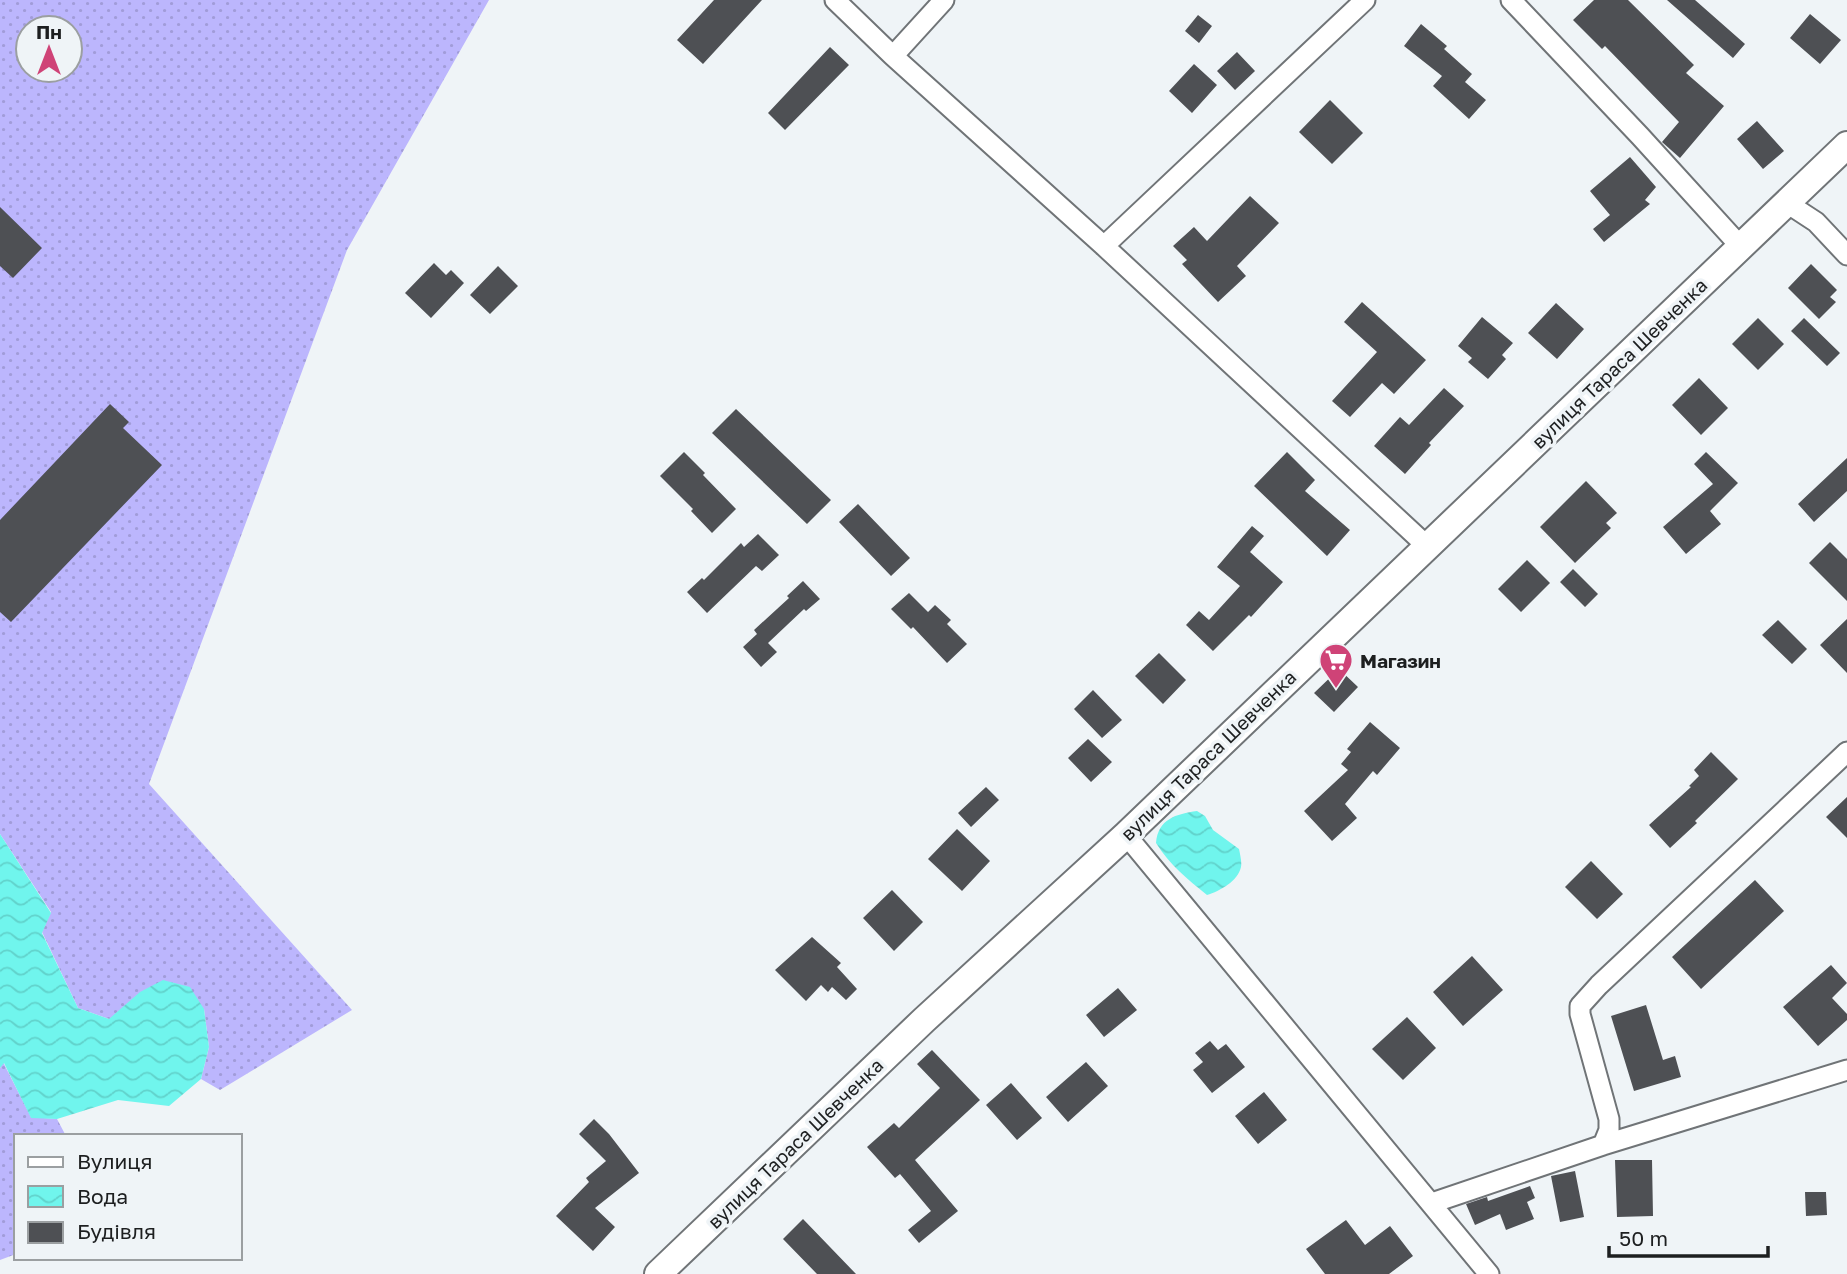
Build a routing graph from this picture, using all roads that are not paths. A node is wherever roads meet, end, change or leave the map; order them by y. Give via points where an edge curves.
1 (835, 0) edge
2 (944, 0) edge
3 (1365, 0) edge
4 (1511, 0) edge
5 (893, 57) junction
6 (1847, 145) edge
7 (1787, 203) junction
8 (1104, 246) junction
9 (1741, 247) junction
10 (1847, 255) edge
11 (1428, 547) junction
12 (1847, 752) edge
13 (1126, 835) junction
14 (1847, 1070) edge
15 (1603, 1145) junction
16 (1432, 1203) junction
17 (658, 1274) edge
18 (1489, 1274) edge

1 - 5 street
2 - 5 street
3 - 8 street
4 - 9 street
5 - 8 street
6 - 7 street, вулиця Тараса Шевченка
7 - 9 street, вулиця Тараса Шевченка
7 - 10 street via 1816,222
8 - 11 street
9 - 11 street, вулиця Тараса Шевченка
11 - 13 street, вулиця Тараса Шевченка
12 - 15 street via 1580,1006 1610,1124
13 - 16 street
13 - 17 street, вулиця Тараса Шевченка
14 - 15 street
15 - 16 street
16 - 18 street

